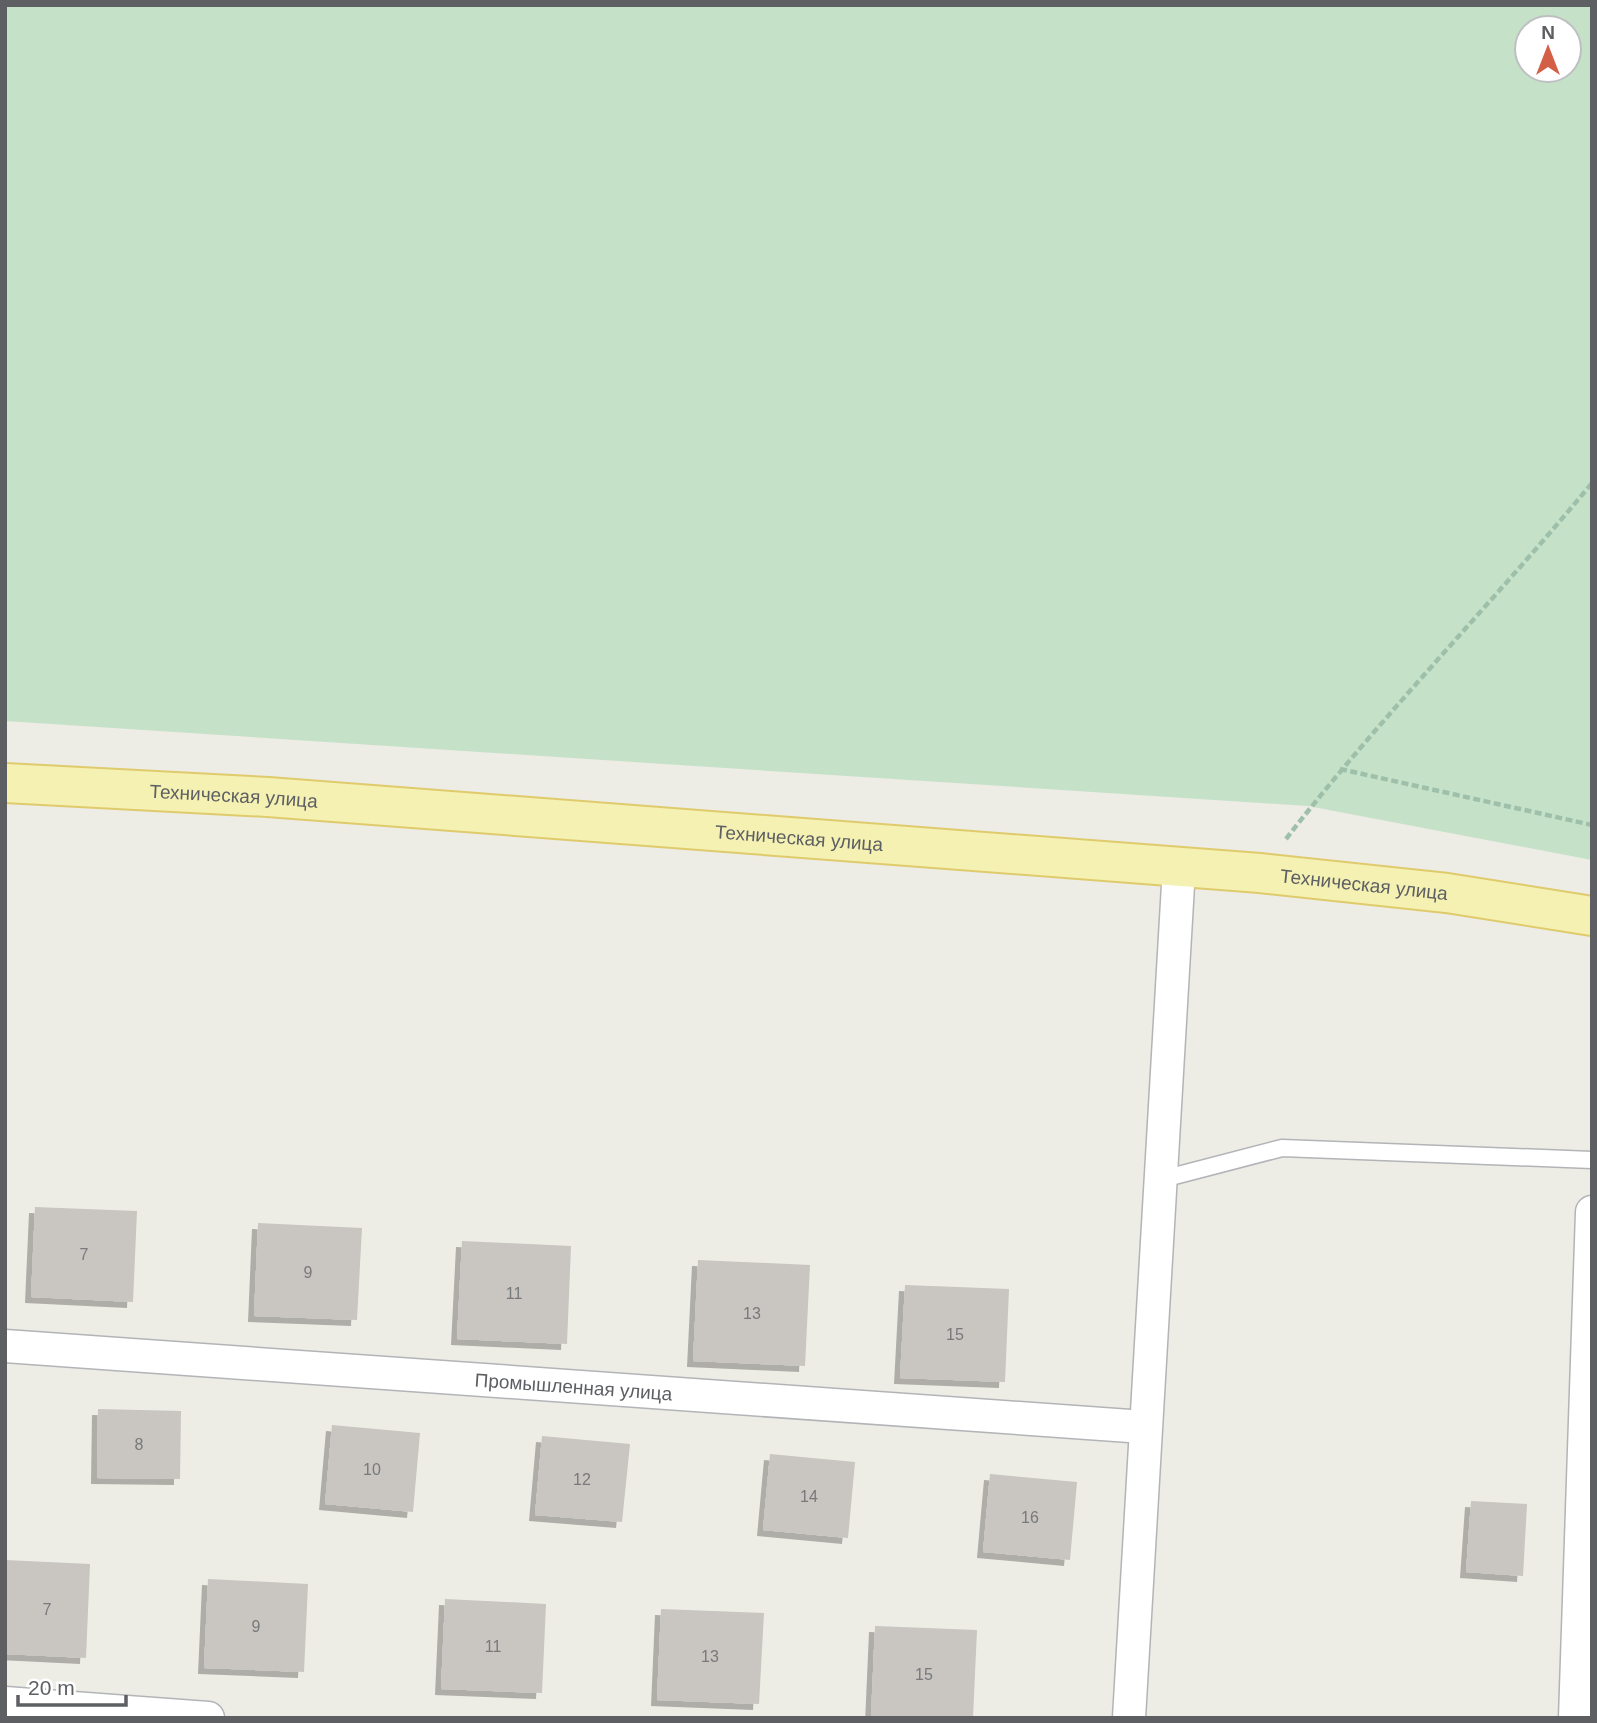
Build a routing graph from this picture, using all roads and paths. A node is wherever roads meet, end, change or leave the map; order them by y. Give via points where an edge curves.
1 (1592, 483) edge
2 (1340, 769) junction
3 (5, 783) edge
4 (1592, 825) edge
5 (1179, 868) junction
6 (1260, 873) junction
7 (1592, 916) edge
8 (1592, 1160) edge
9 (1159, 1180) junction
10 (1592, 1212) edge
11 (5, 1346) edge
12 (1144, 1427) junction
13 (5, 1703) edge
14 (208, 1718) edge
15 (1129, 1718) edge
16 (1575, 1718) edge

1 - 2 path
2 - 4 path
2 - 6 path
3 - 5 main road, Техническая улица via 268,797
5 - 6 main road, Техническая улица
5 - 9 street
6 - 7 main road, Техническая улица via 1447,893
8 - 9 lane via 1282,1147
9 - 12 street
10 - 16 street
11 - 12 street, Промышленная улица
12 - 15 street
13 - 14 street

